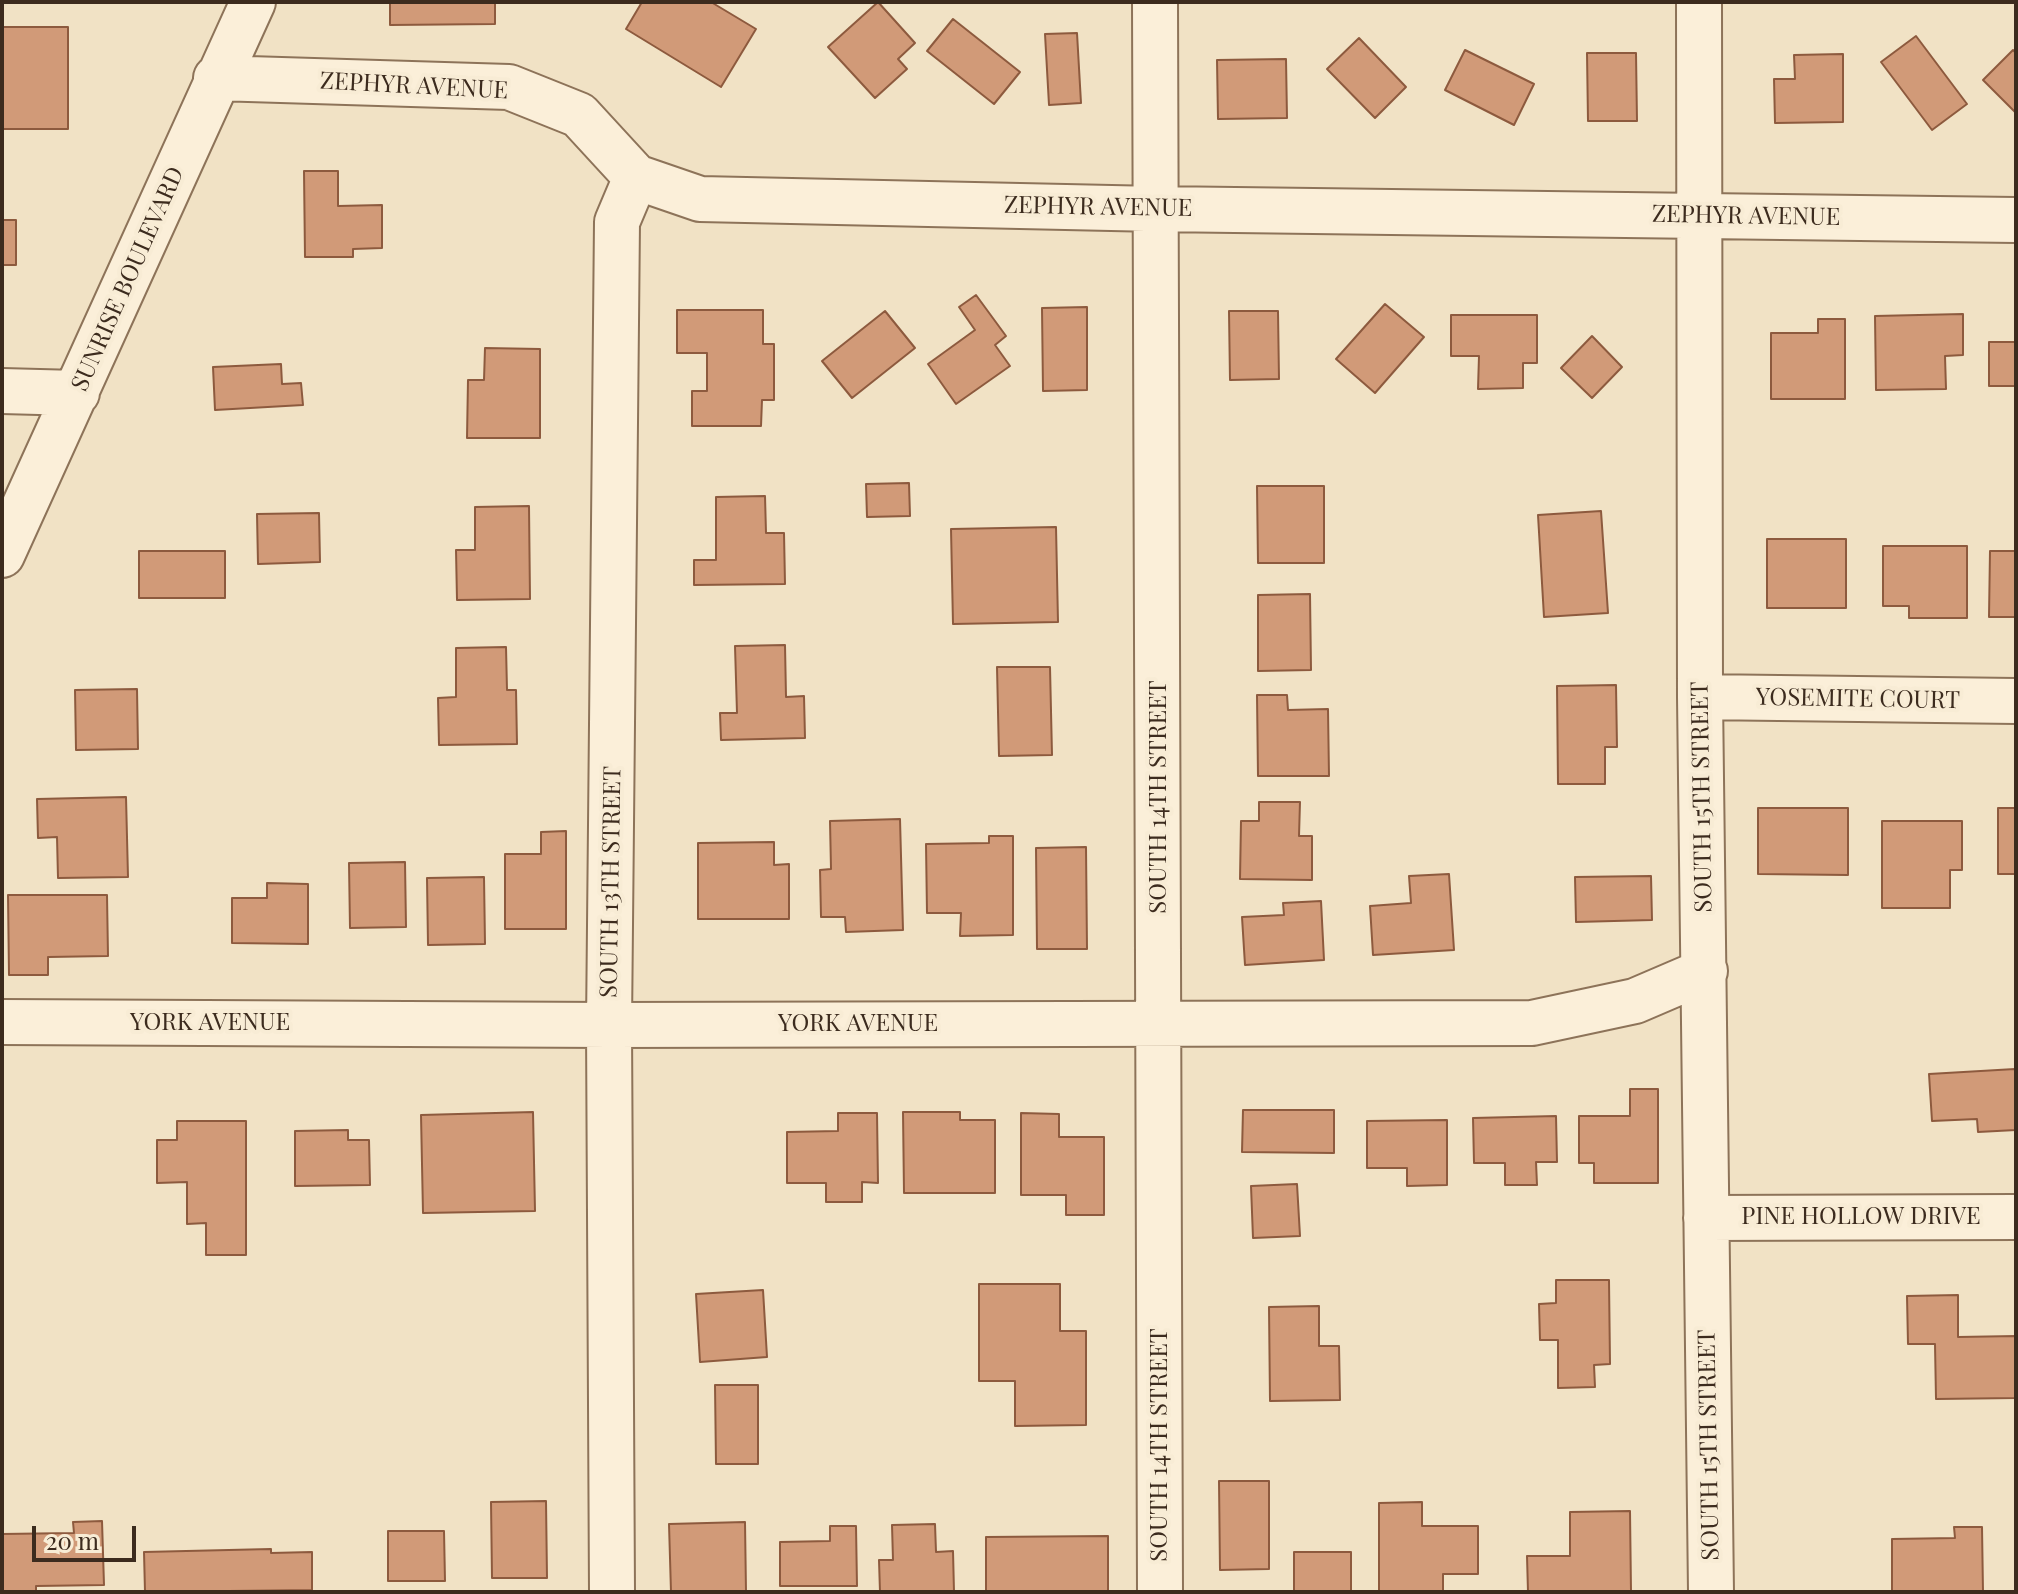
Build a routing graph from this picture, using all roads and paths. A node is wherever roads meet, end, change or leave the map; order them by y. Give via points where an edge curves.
1 (253, 2) edge
2 (1155, 2) edge
3 (1699, 2) edge
4 (216, 78) junction
5 (636, 177) junction
6 (1157, 209) junction
7 (1701, 215) junction
8 (2016, 220) edge
9 (2, 391) edge
10 (77, 393) junction
11 (2, 555) edge
12 (1700, 697) junction
13 (2016, 701) edge
14 (1705, 971) junction
15 (2, 1022) edge
16 (1159, 1023) junction
17 (609, 1025) junction
18 (2016, 1217) edge
19 (1706, 1218) junction
20 (612, 1592) edge
21 (1160, 1592) edge
22 (1711, 1592) edge

1 - 4 street, SUNRISE BOULEVARD
2 - 6 street, SOUTH 14TH STREET
3 - 7 street, SOUTH 15TH STREET
4 - 5 street, ZEPHYR AVENUE via 509,87 579,115
4 - 10 street, SUNRISE BOULEVARD
5 - 6 street, ZEPHYR AVENUE via 700,199
5 - 17 street, SOUTH 13TH STREET via 617,222
6 - 7 street, ZEPHYR AVENUE
6 - 16 street, SOUTH 14TH STREET
7 - 8 street, ZEPHYR AVENUE
7 - 12 street, SOUTH 15TH STREET
9 - 10 street
10 - 11 street, SUNRISE BOULEVARD
12 - 13 street, YOSEMITE COURT
12 - 14 street, SOUTH 15TH STREET
14 - 16 street, YORK AVENUE via 1635,1001 1532,1023
14 - 19 street, SOUTH 15TH STREET
15 - 17 street, YORK AVENUE
16 - 17 street, YORK AVENUE
16 - 21 street, SOUTH 14TH STREET
17 - 20 street, SOUTH 13TH STREET
18 - 19 street, PINE HOLLOW DRIVE
19 - 22 street, SOUTH 15TH STREET

